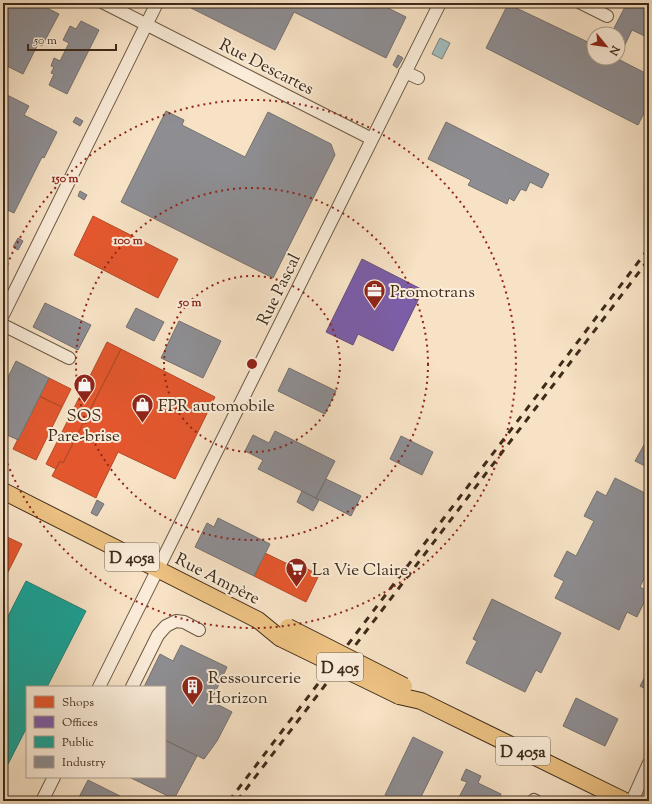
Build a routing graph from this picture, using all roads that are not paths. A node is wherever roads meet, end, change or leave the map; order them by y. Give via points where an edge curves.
1 (104, 3) edge
2 (157, 3) edge
3 (440, 3) edge
4 (581, 3) edge
5 (607, 16) dead end
6 (146, 24) junction
7 (405, 72) junction
8 (418, 78) dead end
9 (372, 138) junction
10 (6, 302) edge
11 (3, 315) edge
12 (3, 325) edge
13 (69, 358) dead end
14 (4, 492) edge
15 (157, 569) junction
16 (199, 630) dead end
17 (284, 632) joint
18 (99, 686) edge
19 (132, 686) edge
20 (401, 691) joint
21 (649, 763) edge
22 (54, 778) edge
23 (42, 801) edge
24 (625, 801) edge
25 (632, 801) edge

1 - 6 street, Rue Descartes
2 - 6 street
3 - 7 street, Rue Pascal
4 - 5 street
6 - 9 street, Rue Descartes
6 - 10 street
7 - 8 street
7 - 9 street, Rue Pascal
9 - 15 street, Rue Pascal
10 - 11 street
12 - 13 street
14 - 15 main road, Rue Ampère / D 405a
15 - 17 main road, Rue Ampère / D 405a
15 - 18 street, Rue Pascal
16 - 19 street via 184,622 166,626 158,635
17 - 20 main road, D 405, bridge
20 - 24 main road, D 405a
21 - 25 street
22 - 23 street

